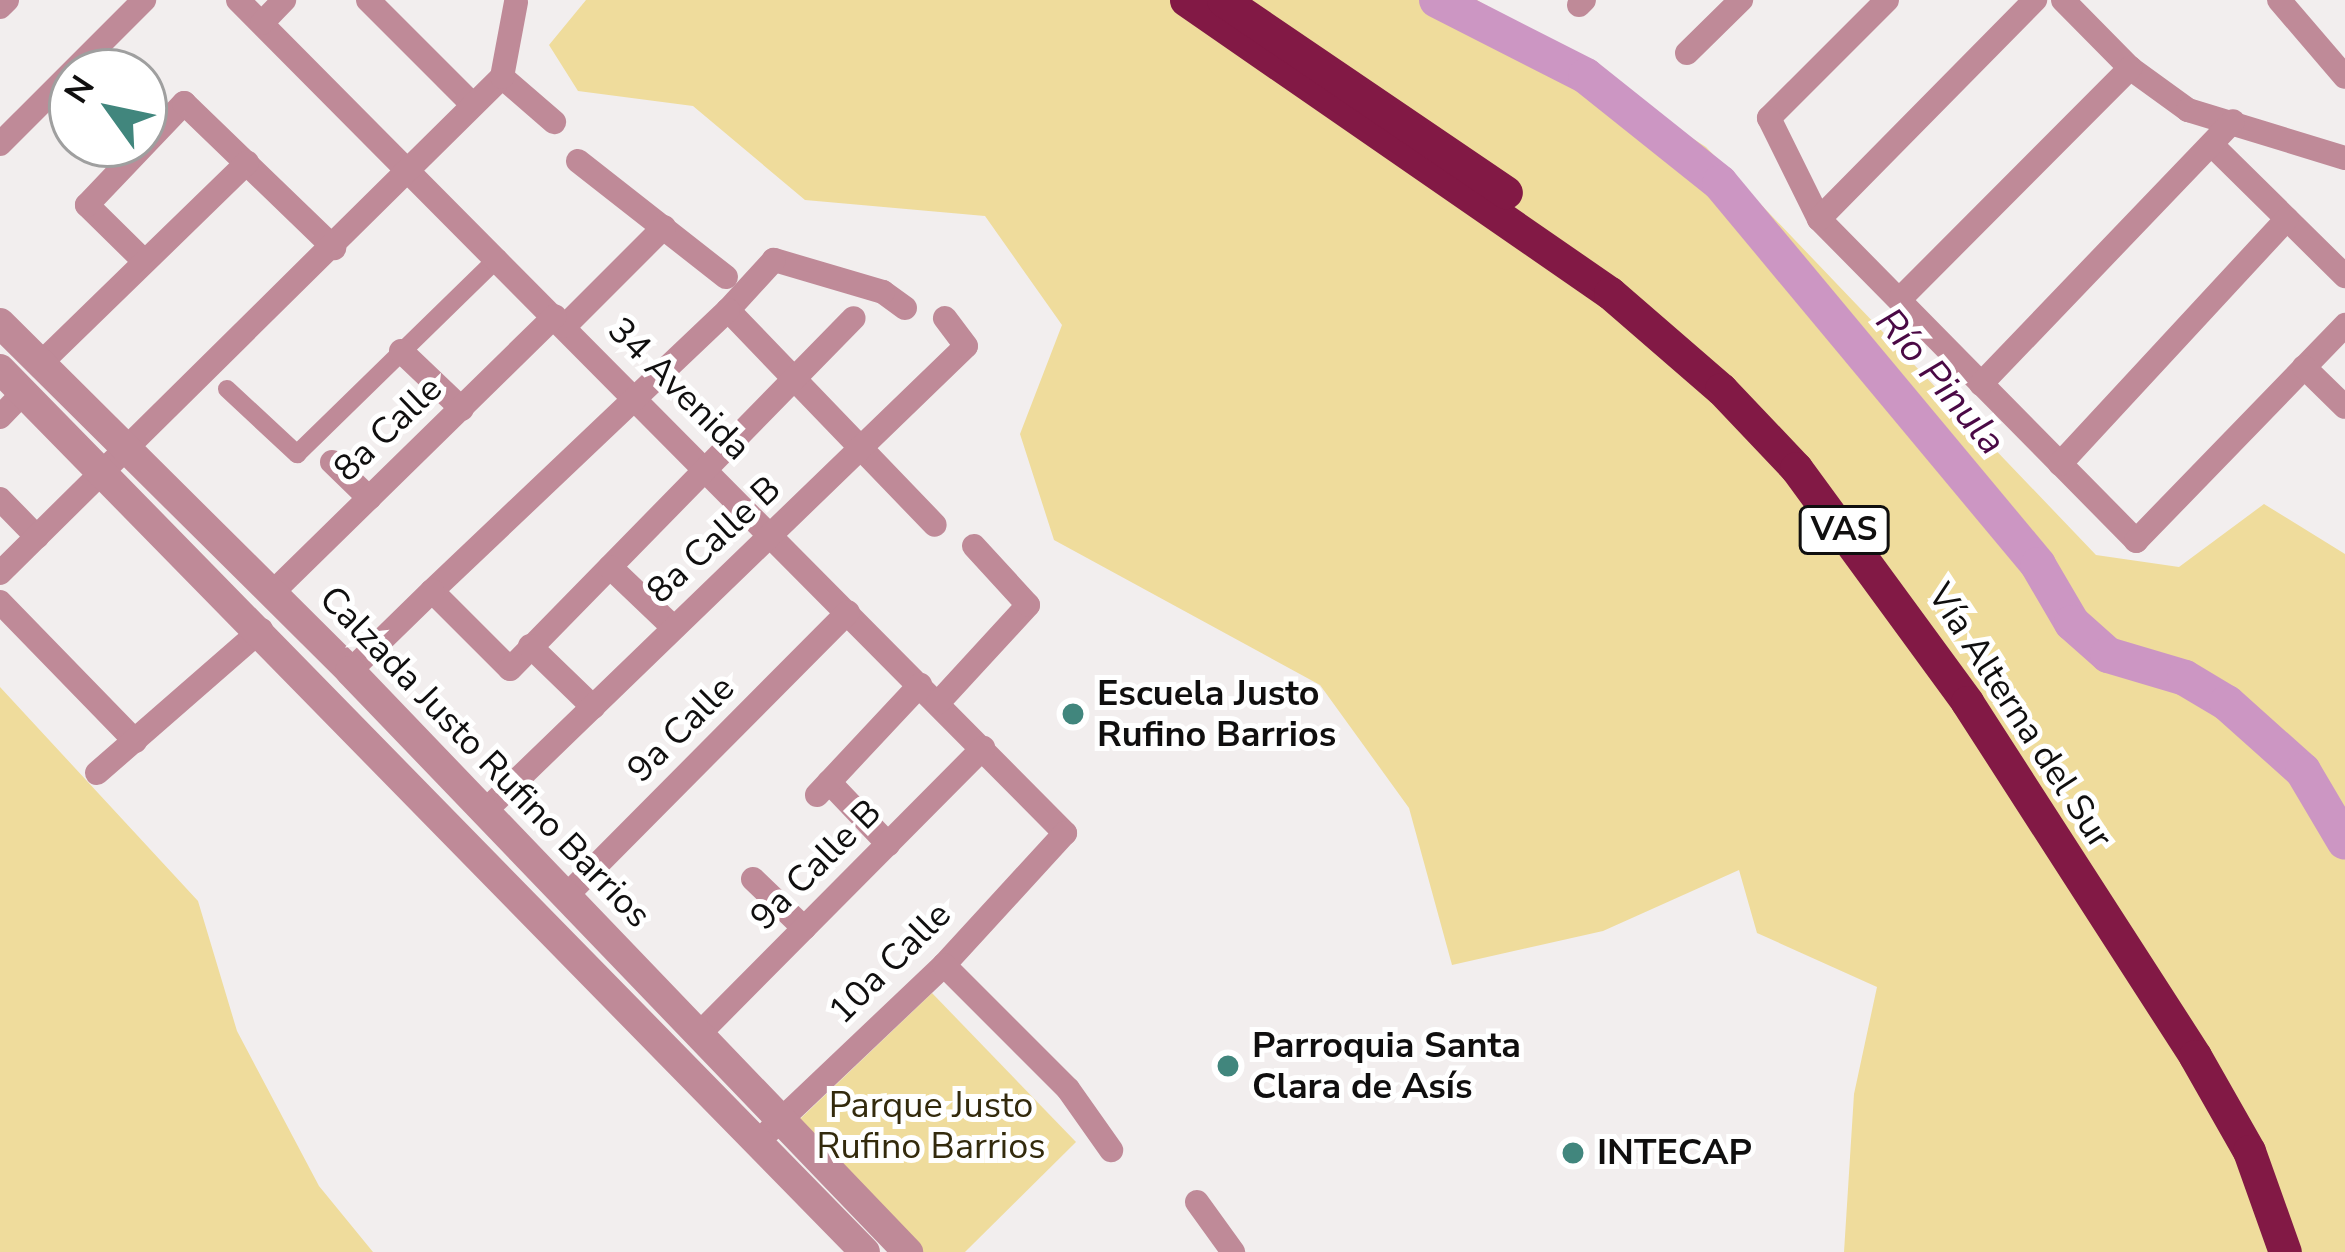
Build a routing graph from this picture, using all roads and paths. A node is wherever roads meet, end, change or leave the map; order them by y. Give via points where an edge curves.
1 (7, 0) edge
2 (144, 0) edge
3 (238, 0) edge
4 (284, 0) edge
5 (368, 0) edge
6 (516, 0) edge
7 (1186, 0) edge
8 (1223, 0) edge
9 (1741, 0) edge
10 (1887, 0) edge
11 (2035, 0) edge
12 (2063, 0) edge
13 (2279, 0) edge
14 (0, 8) edge
15 (262, 23) junction
16 (1687, 53) dead end
17 (2130, 68) junction
18 (502, 77) junction
19 (2345, 77) edge
20 (471, 103) junction
21 (2233, 121) junction
22 (554, 122) dead end
23 (0, 144) edge
24 (2214, 147) junction
25 (2345, 158) edge
26 (578, 161) dead end
27 (247, 164) junction
28 (412, 168) junction
29 (1820, 219) junction
30 (2288, 219) junction
31 (664, 227) junction
32 (334, 248) junction
33 (498, 258) junction
34 (144, 261) junction
35 (2345, 276) edge
36 (726, 277) dead end
37 (1901, 298) junction
38 (905, 308) dead end
39 (728, 310) junction
40 (854, 318) dead end
41 (945, 318) dead end
42 (560, 321) junction
43 (0, 323) edge
44 (2345, 325) edge
45 (401, 351) junction
46 (40, 364) junction
47 (2304, 368) junction
48 (0, 370) edge
49 (791, 382) junction
50 (1982, 384) junction
51 (227, 389) dead end
52 (23, 393) junction
53 (638, 399) junction
54 (2345, 407) edge
55 (462, 409) junction
56 (0, 417) edge
57 (861, 449) junction
58 (115, 462) junction
59 (332, 462) dead end
60 (2060, 464) junction
61 (707, 469) junction
62 (369, 498) junction
63 (0, 499) edge
64 (935, 525) dead end
65 (772, 535) junction
66 (37, 537) junction
67 (974, 546) dead end
68 (610, 567) junction
69 (0, 573) edge
70 (432, 591) junction
71 (271, 595) junction
72 (0, 602) edge
73 (848, 612) junction
74 (674, 628) junction
75 (261, 630) junction
76 (530, 646) junction
77 (350, 671) junction
78 (929, 694) junction
79 (593, 707) junction
80 (135, 741) junction
81 (982, 748) junction
82 (97, 773) dead end
83 (484, 812) junction
84 (1065, 833) joint
85 (887, 844) junction
86 (753, 879) dead end
87 (566, 896) junction
88 (804, 928) junction
89 (944, 965) junction
90 (700, 1033) junction
91 (771, 1128) junction
92 (1111, 1150) dead end
93 (1198, 1202) dead end
94 (865, 1252) edge
95 (908, 1252) edge
96 (1234, 1252) edge
97 (2285, 1252) edge
98 (2306, 1252) edge

1 - 14 street
2 - 23 street
3 - 15 street, 34 Avenida
4 - 15 street
5 - 20 street
6 - 18 street
7 - 97 highway, Vía Alterna del Sur / VAS via 1610,293 1721,389 1796,469 1967,702 2194,1056 2249,1151
8 - 98 highway, Vía Alterna del Sur / VAS via 1623,277 1737,377 1810,456 1891,557 2241,1090
9 - 16 street
10 - 29 street via 1769,118
11 - 29 street
12 - 17 street
13 - 19 street
15 - 28 street, 34 Avenida
17 - 21 street via 2188,110
17 - 37 street
18 - 20 street
18 - 22 street
20 - 28 street
21 - 24 street
21 - 25 street
24 - 30 street
24 - 50 street
26 - 31 street
27 - 32 street
27 - 34 street
27 - 34 street via 184,103 86,206
28 - 32 street
28 - 33 street, 34 Avenida
29 - 37 street
30 - 35 street
30 - 60 street
31 - 36 street
31 - 42 street, 8a Calle
32 - 58 street
33 - 42 street, 34 Avenida
33 - 45 street
34 - 46 street
37 - 50 street
38 - 39 street via 883,292 774,260
39 - 49 street
39 - 53 street
40 - 49 street
41 - 57 street, 8a Calle B via 966,346
42 - 53 street, 34 Avenida
42 - 55 street, 8a Calle
43 - 46 street, Calzada Justo Rufino Barrios
44 - 47 street
45 - 51 street via 296,454
45 - 55 street
46 - 58 street, Calzada Justo Rufino Barrios
47 - 54 street
47 - 60 street via 2136,542
48 - 52 street, Calzada Justo Rufino Barrios
49 - 57 street
49 - 61 street
50 - 60 street
52 - 56 street
52 - 58 street, Calzada Justo Rufino Barrios
53 - 61 street, 34 Avenida
53 - 70 street
55 - 62 street, 8a Calle
57 - 64 street
57 - 65 street, 8a Calle B
58 - 66 street
58 - 71 street, Calzada Justo Rufino Barrios
58 - 75 street, Calzada Justo Rufino Barrios
59 - 62 street
61 - 65 street, 34 Avenida
61 - 68 street
62 - 71 street, 8a Calle
63 - 66 street
65 - 73 street, 34 Avenida
65 - 74 street, 8a Calle B
66 - 69 street
67 - 78 street via 1028,605
68 - 74 street
68 - 76 street
70 - 76 street via 510,669
70 - 77 street
71 - 77 street, Calzada Justo Rufino Barrios
72 - 80 street
73 - 78 street, 34 Avenida
73 - 87 street, 9a Calle
74 - 79 street, 8a Calle B
75 - 80 street
75 - 91 street, Calzada Justo Rufino Barrios
76 - 79 street
77 - 83 street, Calzada Justo Rufino Barrios
78 - 81 street, 34 Avenida
78 - 85 street via 823,789
79 - 83 street, 8a Calle B
80 - 82 street
81 - 84 street, 34 Avenida
81 - 85 street, 9a Calle B
83 - 87 street, Calzada Justo Rufino Barrios
84 - 89 street, 10a Calle
85 - 88 street, 9a Calle B
86 - 88 street
87 - 90 street, Calzada Justo Rufino Barrios
88 - 90 street, 9a Calle B
89 - 91 street, 10a Calle
89 - 92 street via 1068,1089
90 - 91 street, Calzada Justo Rufino Barrios
91 - 94 street, Calzada Justo Rufino Barrios
91 - 95 street, Calzada Justo Rufino Barrios
93 - 96 street

